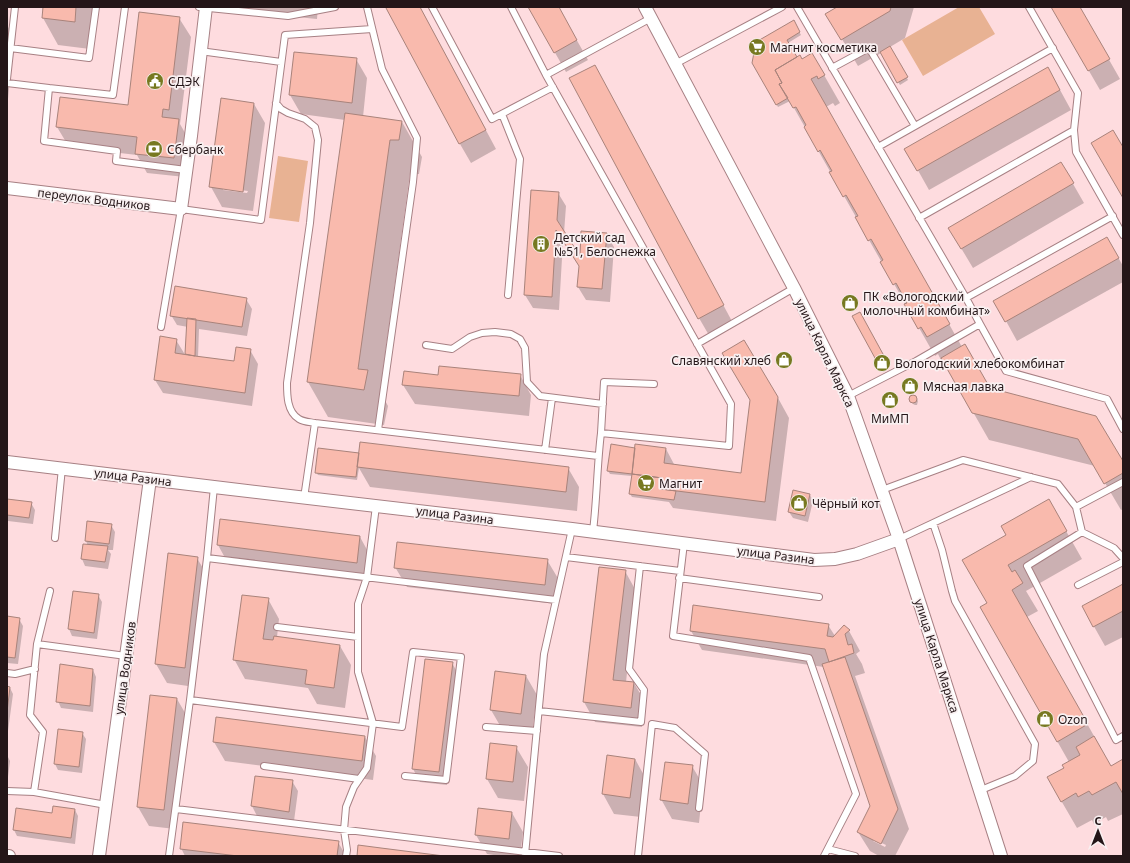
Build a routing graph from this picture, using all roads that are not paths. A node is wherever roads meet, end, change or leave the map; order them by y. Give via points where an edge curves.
1 (15, 7) edge
2 (96, 7) edge
3 (125, 7) edge
4 (203, 7) edge
5 (335, 7) edge
6 (367, 7) edge
7 (432, 7) edge
8 (511, 7) edge
9 (782, 7) edge
10 (797, 7) edge
11 (1029, 7) edge
12 (648, 12) edge
13 (372, 29) junction
14 (10, 48) junction
15 (1053, 48) junction
16 (200, 51) junction
17 (281, 62) junction
18 (675, 64) junction
19 (832, 68) junction
20 (546, 75) junction
21 (7, 78) edge
22 (7, 83) edge
23 (49, 88) junction
24 (553, 88) junction
25 (276, 103) junction
26 (502, 114) junction
27 (915, 126) junction
28 (1074, 130) junction
29 (878, 147) junction
30 (186, 170) junction
31 (7, 188) edge
32 (181, 209) junction
33 (1112, 216) junction
34 (919, 218) junction
35 (1123, 235) edge
36 (794, 288) junction
37 (508, 295) dead end
38 (966, 298) junction
39 (980, 324) junction
40 (161, 326) dead end
41 (697, 344) junction
42 (426, 345) dead end
43 (654, 384) dead end
44 (848, 396) junction
45 (552, 398) junction
46 (603, 404) junction
47 (316, 422) junction
48 (1122, 426) edge
49 (378, 430) junction
50 (601, 433) junction
51 (545, 450) junction
52 (598, 456) junction
53 (7, 462) edge
54 (62, 468) junction
55 (1031, 477) junction
56 (150, 479) junction
57 (1123, 482) edge
58 (214, 487) junction
59 (882, 490) junction
60 (304, 498) junction
61 (376, 506) junction
62 (1076, 507) junction
63 (933, 523) junction
64 (572, 529) junction
65 (593, 531) junction
66 (1082, 532) junction
67 (55, 538) dead end
68 (899, 539) junction
69 (684, 543) junction
70 (566, 557) junction
71 (207, 558) junction
72 (1123, 558) edge
73 (1123, 562) edge
74 (640, 566) junction
75 (680, 574) junction
76 (367, 577) junction
77 (1078, 585) dead end
78 (50, 591) dead end
79 (819, 597) dead end
80 (556, 600) junction
81 (277, 626) dead end
82 (358, 637) junction
83 (37, 644) junction
84 (126, 656) junction
85 (35, 669) junction
86 (7, 673) edge
87 (190, 700) junction
88 (539, 711) junction
89 (373, 724) junction
90 (486, 726) dead end
91 (537, 731) junction
92 (1123, 736) edge
93 (264, 766) dead end
94 (405, 776) dead end
95 (360, 779) junction
96 (981, 790) junction
97 (7, 791) edge
98 (34, 792) junction
99 (106, 805) junction
100 (176, 808) junction
101 (699, 808) dead end
102 (344, 830) junction
103 (828, 849) junction
104 (525, 854) edge
105 (99, 856) edge
106 (169, 856) edge
107 (346, 856) edge
108 (559, 856) edge
109 (638, 856) edge
110 (824, 856) edge
111 (855, 856) edge
112 (1001, 856) edge

1 - 14 lane
2 - 14 lane via 89,58
3 - 23 lane via 113,95
4 - 5 lane via 288,16
4 - 16 street
6 - 13 lane
7 - 26 lane via 492,120
8 - 20 lane
9 - 18 lane
10 - 19 lane
11 - 15 lane
12 - 18 street, улица Карла Маркса
12 - 20 lane
13 - 17 lane via 285,35
13 - 49 lane via 382,69 417,138
14 - 21 lane
15 - 27 lane
15 - 28 lane via 1078,93
16 - 17 lane
16 - 30 street
17 - 25 lane
18 - 36 street, улица Карла Маркса
19 - 27 lane via 869,48
19 - 29 lane
20 - 24 lane
22 - 23 lane
23 - 30 lane via 44,141 117,151 116,161
24 - 26 lane
24 - 41 lane
25 - 32 lane via 261,220
25 - 47 lane via 281,109 315,126 318,140 310,223 287,383 289,406 295,416 300,420
26 - 37 lane via 520,159
27 - 29 lane
28 - 33 lane via 1076,152
28 - 34 lane
29 - 34 lane
30 - 32 street
31 - 32 street, переулок Водников
32 - 40 lane
33 - 35 lane
33 - 38 lane
34 - 38 lane
36 - 41 lane
36 - 44 street, улица Карла Маркса
38 - 39 lane
39 - 44 lane
39 - 48 lane via 1006,371 1106,399
41 - 50 lane via 731,404 729,446
42 - 45 lane via 452,349 470,337 482,333 510,334 520,339 525,348 527,382 540,396
43 - 46 lane via 604,382
44 - 59 street, улица Карла Маркса
45 - 46 lane
45 - 51 lane
46 - 50 lane
47 - 49 lane
47 - 60 lane
49 - 51 lane
50 - 52 lane
51 - 52 lane
52 - 65 lane
53 - 54 street, улица Разина
54 - 56 street, улица Разина
54 - 67 lane
55 - 59 lane via 963,460
55 - 62 lane via 1058,484
55 - 63 lane
56 - 58 street, улица Разина
56 - 84 street, улица Водников
57 - 62 lane
58 - 60 street, улица Разина
58 - 71 lane
59 - 68 street, улица Карла Маркса
60 - 61 street, улица Разина
61 - 64 street, улица Разина
61 - 76 lane
62 - 66 lane
63 - 68 lane
63 - 96 lane via 956,601 1034,744 1033,761 1016,776
64 - 65 street, улица Разина
64 - 70 lane
65 - 69 street, улица Разина
66 - 72 lane via 1114,548
66 - 92 lane via 1026,566 1116,740
68 - 69 street, улица Разина via 858,554 814,560
68 - 96 street, улица Карла Маркса
69 - 75 lane
70 - 74 lane
70 - 80 lane
71 - 76 lane
71 - 87 lane
73 - 77 lane
74 - 75 lane
74 - 88 lane via 628,670 644,690 641,722
75 - 79 lane
75 - 103 lane via 673,636 809,658 856,794
76 - 80 lane
76 - 82 lane via 358,604
78 - 83 lane
80 - 88 lane via 544,654
81 - 82 lane
82 - 89 lane via 358,672
83 - 84 lane
83 - 85 lane
84 - 99 street, улица Водников
85 - 86 lane via 15,674
85 - 98 lane via 30,715 43,732
87 - 89 lane
87 - 100 lane
88 - 91 lane
89 - 94 lane via 402,727 413,652 461,657 446,780
89 - 95 lane via 368,768
90 - 91 lane
91 - 104 lane
93 - 95 lane
95 - 102 lane via 346,807
96 - 112 street, улица Карла Маркса
97 - 98 lane
98 - 99 lane
99 - 105 street, улица Водников
100 - 102 lane
100 - 106 lane
101 - 109 lane via 705,754 675,728 652,724
102 - 104 lane
102 - 107 lane
103 - 110 lane
103 - 111 lane
104 - 108 lane

